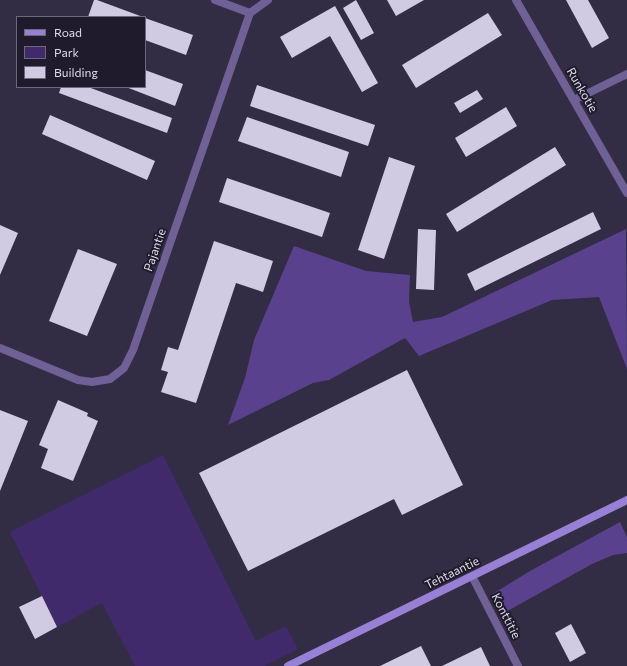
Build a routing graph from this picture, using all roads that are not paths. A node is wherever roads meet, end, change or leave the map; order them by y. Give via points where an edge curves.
1 (215, 0) edge
2 (268, 0) edge
3 (516, 0) edge
4 (250, 13) junction
5 (627, 74) edge
6 (574, 100) junction
7 (627, 193) edge
8 (0, 348) edge
9 (627, 500) edge
10 (472, 576) junction
11 (288, 666) edge
12 (518, 666) edge

1 - 4 street
2 - 4 street
3 - 6 street, Runkotie
4 - 8 street, Pajantie via 133,350 124,368 110,379 92,382 78,380
5 - 6 street
6 - 7 street, Runkotie
9 - 10 street, Tehtaantie
10 - 11 street, Tehtaantie
10 - 12 street, Konttitie

